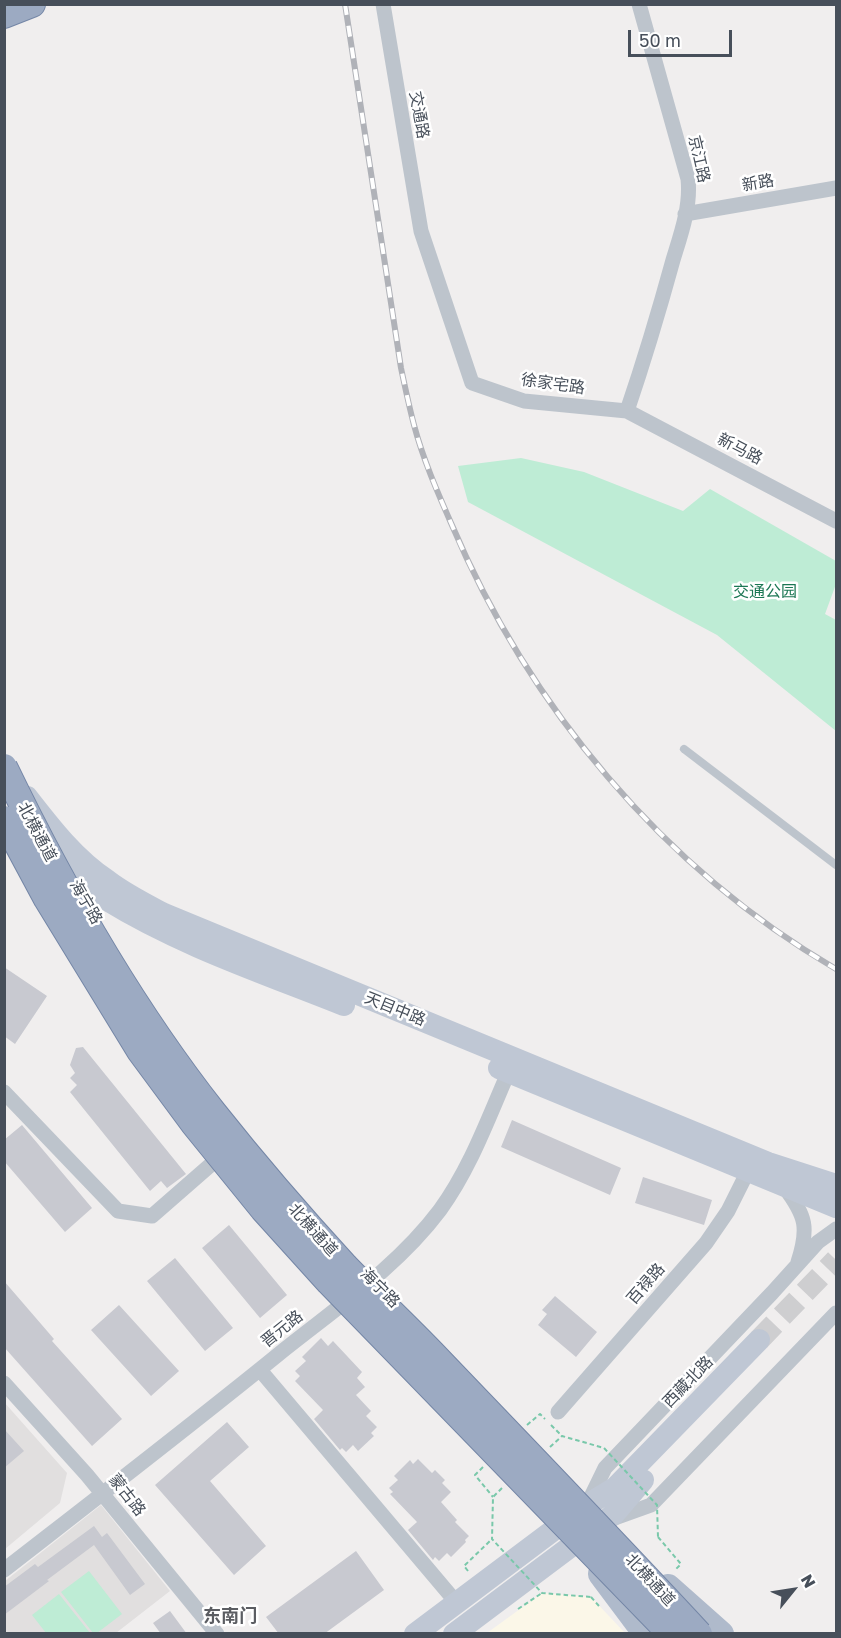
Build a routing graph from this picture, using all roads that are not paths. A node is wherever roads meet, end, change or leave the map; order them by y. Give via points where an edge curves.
1 (32, 4) edge
2 (383, 4) edge
3 (639, 4) edge
4 (4, 15) edge
5 (837, 188) edge
6 (686, 214) junction
7 (421, 231) joint
8 (627, 411) junction
9 (837, 521) edge
10 (684, 749) dead end
11 (7, 769) edge
12 (4, 818) edge
13 (4, 833) edge
14 (837, 865) edge
15 (72, 877) junction
16 (511, 1065) junction
17 (8, 1102) edge
18 (215, 1161) junction
19 (748, 1171) junction
20 (837, 1185) edge
21 (784, 1186) junction
22 (837, 1207) edge
23 (836, 1230) edge
24 (797, 1265) junction
25 (371, 1280) junction
26 (343, 1304) junction
27 (837, 1312) edge
28 (764, 1345) tunnel mouth
29 (260, 1370) junction
30 (4, 1383) edge
31 (558, 1412) dead end
32 (103, 1494) junction
33 (596, 1513) junction
34 (566, 1535) junction
35 (4, 1570) edge
36 (456, 1602) junction
37 (217, 1634) edge
38 (415, 1634) edge
39 (454, 1634) edge
40 (646, 1634) edge
41 (671, 1634) edge
42 (699, 1634) edge
43 (721, 1634) edge

1 - 4 highway
2 - 7 street, 交通路
3 - 6 street, 京江路 via 688,179
5 - 6 street, 新路
6 - 8 street, 京江路
7 - 8 street, 徐家宅路 via 471,383 524,401
8 - 9 street, 新马路
10 - 14 lane
11 - 15 main road, 海宁路
11 - 16 main road, 天目中路 via 55,833 80,858 107,881 143,903
11 - 42 highway, 北横通道, bridge via 33,826 119,975 212,1110 280,1194 346,1266
12 - 15 main road, 天目中路
12 - 41 highway, 北横通道, bridge via 53,908 140,1051 262,1209
13 - 18 main road via 121,1031 161,1093
15 - 16 main road, 天目中路 via 134,916 179,938
15 - 25 main road, 海宁路 via 115,952 185,1057
16 - 19 main road, 天目中路
16 - 20 main road, 天目中路
16 - 25 street, 晋元路 via 477,1144 449,1195 403,1252
17 - 18 street via 118,1211 152,1216
18 - 26 main road
19 - 21 main road, 天目中路
19 - 31 street, 百禄路 via 706,1244
21 - 22 main road, 天目中路
21 - 24 street via 804,1222
23 - 24 street, 西藏北路 via 818,1242
24 - 33 street, 西藏北路 via 605,1468
25 - 26 street, 晋元路
25 - 33 main road, 海宁路
26 - 29 street, 晋元路
26 - 34 main road
27 - 33 street, 西藏北路 via 651,1505
28 - 33 main road, 西藏北路 via 614,1514
29 - 32 street, 晋元路
29 - 36 street
30 - 32 street, 蒙古路
32 - 35 street, 晋元路
32 - 37 street, 蒙古路
33 - 34 main road, 西藏北路
33 - 43 main road, 海宁路 via 663,1583
34 - 36 main road, 西藏北路
34 - 39 main road, 西藏北路
34 - 40 main road via 606,1579
36 - 38 main road, 西藏北路

